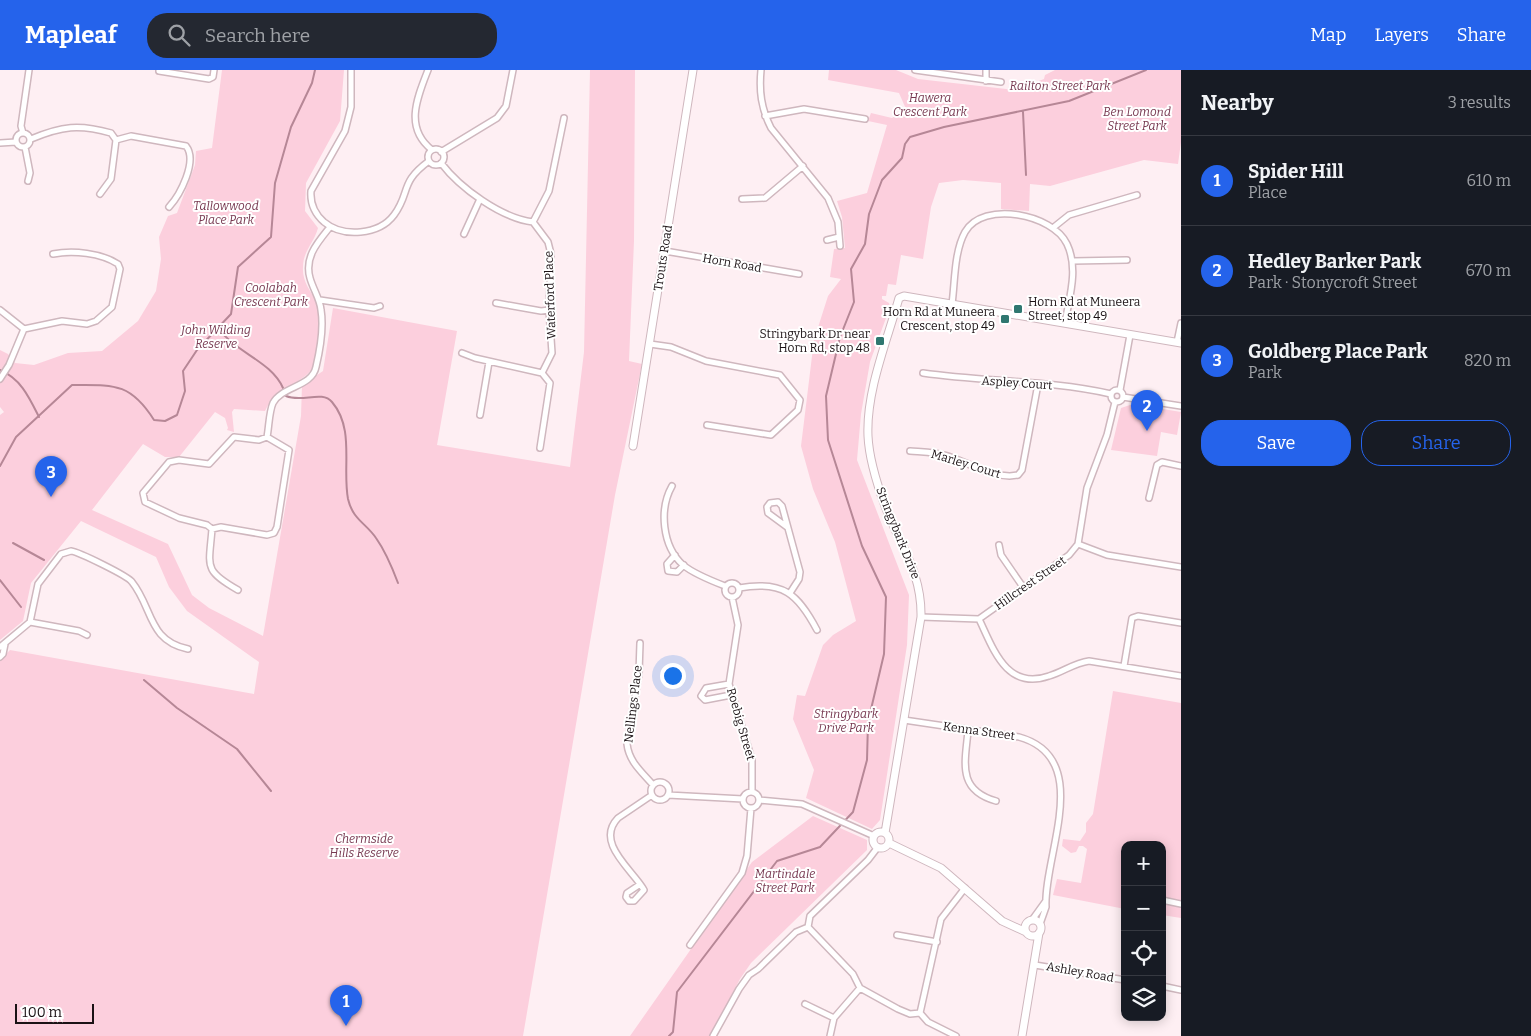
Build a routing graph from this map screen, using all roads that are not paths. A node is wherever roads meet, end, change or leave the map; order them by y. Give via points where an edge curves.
1 (29, 70) edge
2 (214, 70) edge
3 (351, 70) edge
4 (428, 70) edge
5 (513, 70) edge
6 (693, 70) edge
7 (761, 70) edge
8 (986, 70) edge
9 (919, 71) edge
10 (159, 72) dead end
11 (986, 81) junction
12 (1000, 82) dead end
13 (765, 116) junction
14 (564, 118) dead end
15 (864, 119) dead end
16 (22, 133) junction
17 (31, 139) junction
18 (116, 140) junction
19 (16, 142) junction
20 (0, 144) edge
21 (25, 147) junction
22 (432, 150) junction
23 (442, 152) junction
24 (429, 161) junction
25 (442, 163) junction
26 (803, 166) junction
27 (28, 181) dead end
28 (100, 194) dead end
29 (1137, 195) dead end
30 (480, 199) junction
31 (742, 199) dead end
32 (169, 206) dead end
33 (533, 222) junction
34 (330, 227) junction
35 (1054, 227) junction
36 (464, 234) dead end
37 (839, 237) junction
38 (827, 240) dead end
39 (840, 246) dead end
40 (664, 251) junction
41 (53, 254) dead end
42 (1127, 260) dead end
43 (1073, 261) junction
44 (799, 274) dead end
45 (320, 300) junction
46 (496, 303) dead end
47 (952, 304) junction
48 (380, 306) dead end
49 (0, 310) edge
50 (549, 310) junction
51 (1065, 323) junction
52 (1181, 323) edge
53 (24, 329) junction
54 (1130, 335) junction
55 (1179, 343) edge
56 (650, 344) junction
57 (462, 353) dead end
58 (489, 362) junction
59 (542, 373) junction
60 (923, 373) dead end
61 (0, 379) edge
62 (1038, 384) junction
63 (1120, 390) junction
64 (1111, 394) junction
65 (1123, 397) junction
66 (1116, 402) junction
67 (1181, 406) edge
68 (480, 415) dead end
69 (708, 425) dead end
70 (267, 437) junction
71 (633, 446) dead end
72 (540, 448) dead end
73 (910, 451) dead end
74 (1181, 466) edge
75 (672, 486) dead end
76 (1149, 498) dead end
77 (787, 527) junction
78 (212, 528) junction
79 (1078, 544) junction
80 (999, 545) dead end
81 (676, 556) junction
82 (684, 565) junction
83 (1181, 568) edge
84 (725, 586) junction
85 (739, 588) junction
86 (1023, 588) junction
87 (238, 590) dead end
88 (790, 593) junction
89 (732, 597) junction
90 (921, 617) junction
91 (979, 619) junction
92 (30, 622) junction
93 (1181, 623) edge
94 (817, 630) dead end
95 (87, 635) dead end
96 (640, 644) dead end
97 (2, 646) edge
98 (188, 649) dead end
99 (0, 658) edge
100 (1124, 666) junction
101 (1181, 676) edge
102 (729, 684) junction
103 (731, 695) junction
104 (904, 720) junction
105 (968, 731) junction
106 (653, 785) junction
107 (752, 792) junction
108 (668, 795) junction
109 (652, 796) junction
110 (743, 800) junction
111 (759, 800) junction
112 (996, 801) dead end
113 (751, 808) junction
114 (885, 833) junction
115 (874, 836) junction
116 (889, 843) junction
117 (878, 848) junction
118 (639, 885) dead end
119 (965, 888) junction
120 (1046, 901) junction
121 (1166, 901) edge
122 (1181, 904) edge
123 (1040, 924) joint
124 (808, 927) junction
125 (1031, 929) junction
126 (897, 935) dead end
127 (937, 942) junction
128 (690, 946) dead end
129 (1035, 965) junction
130 (1121, 979) edge
131 (1166, 987) edge
132 (860, 988) junction
133 (1181, 990) edge
134 (805, 1004) dead end
135 (920, 1013) junction
136 (834, 1018) junction
137 (713, 1036) edge
138 (830, 1036) edge
139 (956, 1036) edge
140 (1022, 1036) edge

1 - 16 street
2 - 10 street via 213,77 209,79
3 - 34 street via 351,107 344,131 311,191 314,210
4 - 22 street via 416,102 414,120 416,130
5 - 23 street via 506,106 497,118
6 - 40 street, Trouts Road
7 - 13 street via 760,97
8 - 11 street
9 - 11 street
11 - 12 street
13 - 15 street via 804,109
13 - 26 street
14 - 33 street via 549,191
16 - 17 street
16 - 19 street
17 - 18 street via 76,126 111,133
17 - 21 street
18 - 28 street via 110,179
18 - 32 street via 130,136 186,146 190,155 188,169 175,200
19 - 20 street
19 - 21 street
21 - 27 street via 30,173
22 - 23 street
22 - 24 street
23 - 25 street
24 - 25 street via 435,165
24 - 34 street via 411,177 397,210 388,221 354,234
25 - 30 street
26 - 31 street via 765,198
26 - 37 street via 828,198 838,222
29 - 35 street via 1069,215
30 - 33 street
30 - 36 street
33 - 50 street, Waterford Place via 548,242 551,254
34 - 45 street via 312,250 308,265
35 - 43 street via 1067,244
35 - 47 street via 1029,217 1004,215 987,216 969,226 961,242
37 - 38 street
37 - 39 street
40 - 44 street, Horn Road
40 - 56 street, Trouts Road
41 - 53 street via 101,256 118,264 120,270 112,307 105,315 87,324 62,321
42 - 43 street
43 - 51 street
45 - 48 street via 374,308
45 - 70 street via 322,323 315,372 273,404
46 - 50 street
47 - 51 street
47 - 90 street, Stringybark Drive via 900,296 878,363 868,435 885,506 916,572
49 - 53 street
50 - 59 street, Waterford Place via 552,354
51 - 54 street
52 - 55 street
53 - 61 street
54 - 55 street
54 - 63 street
56 - 69 street via 671,347 706,361 780,374 800,400 798,410 770,435
56 - 71 street, Trouts Road
57 - 58 street
58 - 59 street
58 - 68 street
59 - 72 street via 550,383
60 - 62 street, Aspley Court
62 - 64 street, Aspley Court
62 - 73 street, Marley Court via 1022,470 1018,475 1008,476 946,456
63 - 64 street
63 - 65 street
64 - 66 street
65 - 66 street
65 - 67 street
66 - 79 street via 1087,488
70 - 78 street via 289,450 276,530 266,535
70 - 78 street via 260,440 234,437 209,464 169,462 143,493 143,498 150,504 179,518
74 - 76 street via 1162,462 1157,465
75 - 81 street via 666,500 665,517 668,542
77 - 77 street via 768,513 770,503 780,504
77 - 88 street via 800,572
78 - 87 street via 211,569 215,577
79 - 83 street via 1107,555
79 - 86 street, Hillcrest Street via 1069,555
80 - 86 street
81 - 82 street
81 - 82 street via 668,564 668,571 677,572
82 - 84 street
84 - 85 street via 734,583
84 - 89 street, Roebig Street via 725,594
85 - 88 street via 761,587
85 - 89 street via 737,595
86 - 91 street, Hillcrest Street
88 - 94 street via 803,605
89 - 102 street, Roebig Street via 738,625
90 - 91 street
90 - 104 street, Stringybark Drive
91 - 100 street via 1000,663 1019,675 1041,678 1089,661
92 - 95 street
92 - 97 street
92 - 98 street via 38,584 61,554 71,551 132,581 157,632 177,647
93 - 100 street via 1138,616 1132,618
96 - 106 street, Nellings Place via 639,673 627,744 636,766
97 - 99 street
100 - 101 street
102 - 103 street, Roebig Street
102 - 103 street via 706,688 701,696 709,700
103 - 107 street, Roebig Street via 752,760
104 - 105 street, Kenna Street
104 - 114 street, Stringybark Drive
105 - 112 street via 966,778 978,794
105 - 120 street, Kenna Street via 1030,740 1051,759 1058,773 1062,800
106 - 108 street, Nellings Place via 661,782 666,785
106 - 109 street
107 - 110 street via 745,794
107 - 111 street
108 - 109 street, Nellings Place via 659,800
108 - 110 street, Nellings Place
109 - 118 street via 618,818 612,832 613,849
110 - 113 street
111 - 113 street
111 - 115 street via 802,804
113 - 128 street via 747,856 742,873
114 - 115 street
114 - 116 street
115 - 117 street via 873,842
116 - 117 street
116 - 119 street via 931,862
117 - 124 street via 810,916
119 - 125 street via 1002,921
119 - 127 street via 944,914
120 - 123 street, Kenna Street
120 - 125 street, Kenna Street
121 - 122 street
123 - 125 street, Kenna Street
124 - 132 street via 853,974
124 - 137 street via 796,932 749,975
125 - 129 street via 1038,949
126 - 127 street
127 - 135 street
129 - 130 street, Ashley Road
129 - 140 street
131 - 133 street
132 - 135 street via 898,1009 910,1014
132 - 136 street
134 - 136 street
135 - 139 street via 928,1022
136 - 138 street

